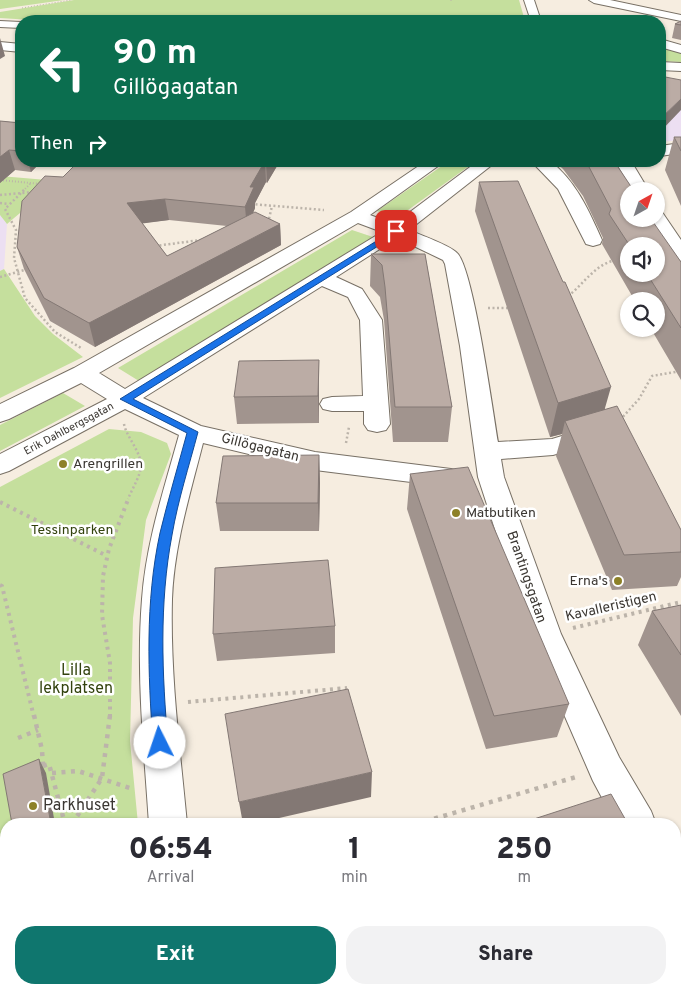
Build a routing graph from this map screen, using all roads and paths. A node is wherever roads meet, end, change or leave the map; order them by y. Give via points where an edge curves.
1 (71, 0) edge
2 (529, 0) edge
3 (594, 0) edge
4 (612, 4) junction
5 (681, 6) edge
6 (21, 8) dead end
7 (534, 15) edge
8 (642, 15) edge
9 (0, 25) edge
10 (15, 26) edge
11 (666, 44) edge
12 (0, 46) edge
13 (15, 47) edge
14 (681, 48) edge
15 (666, 67) edge
16 (681, 68) edge
17 (666, 71) edge
18 (681, 72) edge
19 (681, 148) edge
20 (666, 150) edge
21 (428, 167) edge
22 (481, 167) edge
23 (546, 167) edge
24 (626, 167) edge
25 (0, 180) edge
26 (635, 182) edge
27 (31, 183) junction
28 (50, 184) edge
29 (39, 191) edge
30 (20, 194) junction
31 (0, 195) edge
32 (0, 203) edge
33 (9, 204) junction
34 (244, 204) edge
35 (272, 206) junction
36 (357, 216) junction
37 (267, 226) edge
38 (664, 228) edge
39 (396, 231) junction
40 (203, 240) edge
41 (593, 240) dead end
42 (148, 248) edge
43 (681, 255) edge
44 (616, 260) dead end
45 (37, 268) edge
46 (18, 271) junction
47 (0, 277) edge
48 (322, 278) junction
49 (567, 296) edge
50 (464, 308) junction
51 (513, 308) edge
52 (83, 362) junction
53 (681, 371) edge
54 (332, 404) dead end
55 (125, 409) junction
56 (0, 414) edge
57 (193, 432) junction
58 (603, 432) joint
59 (487, 451) junction
60 (0, 465) edge
61 (491, 477) junction
62 (0, 502) edge
63 (107, 556) junction
64 (0, 585) edge
65 (2, 593) edge
66 (681, 602) edge
67 (545, 634) junction
68 (347, 688) edge
69 (158, 705) junction
70 (38, 730) junction
71 (18, 738) dead end
72 (43, 766) junction
73 (36, 768) edge
74 (606, 769) junction
75 (52, 773) junction
76 (102, 778) junction
77 (166, 812) edge
78 (63, 818) edge
79 (76, 818) edge
80 (436, 818) edge
81 (634, 818) edge

1 - 6 path
2 - 7 street
3 - 4 street
4 - 5 street
4 - 8 street
9 - 10 street
11 - 14 street
12 - 13 street
15 - 16 street
17 - 18 street
19 - 20 street
21 - 36 street
22 - 39 street, Erik Dahlbergsgatan
23 - 41 street via 572,195
24 - 26 street
25 - 27 path
27 - 28 path
27 - 30 path
29 - 30 path
30 - 31 path
30 - 33 path
32 - 33 path
33 - 46 path via 5,209 16,230 14,258
34 - 35 path
35 - 36 path via 345,212
35 - 37 path
36 - 39 street
36 - 52 street
38 - 43 street
39 - 48 street, Erik Dahlbergsgatan
39 - 50 street, Brantingsgatan via 450,256 455,264
40 - 42 path
44 - 49 path via 601,265 580,288
45 - 46 path
46 - 47 path
46 - 52 path via 25,298
48 - 54 street via 355,293 371,320 376,413
48 - 55 street, Erik Dahlbergsgatan
50 - 51 path
50 - 59 street, Brantingsgatan
52 - 55 street, Gillögagatan
52 - 56 street
53 - 58 path via 652,376 631,410
55 - 57 street, Gillögagatan
55 - 60 street, Erik Dahlbergsgatan
55 - 63 path via 125,435 139,454 141,466
57 - 61 street, Gillögagatan via 316,461 454,478
57 - 69 street via 166,534 157,598
58 - 59 street via 553,447
59 - 61 street, Brantingsgatan
61 - 67 street, Brantingsgatan
62 - 63 path
63 - 76 path via 102,615 110,663 110,720
64 - 65 path
65 - 70 path
66 - 67 path, Kavalleristigen
67 - 74 street, Brantingsgatan
68 - 69 path
69 - 77 street
70 - 71 path
70 - 72 path
72 - 73 path
72 - 75 path via 49,764
74 - 80 path
74 - 81 street, Brantingsgatan
75 - 76 path via 78,771
75 - 78 path
76 - 77 path
76 - 79 path

